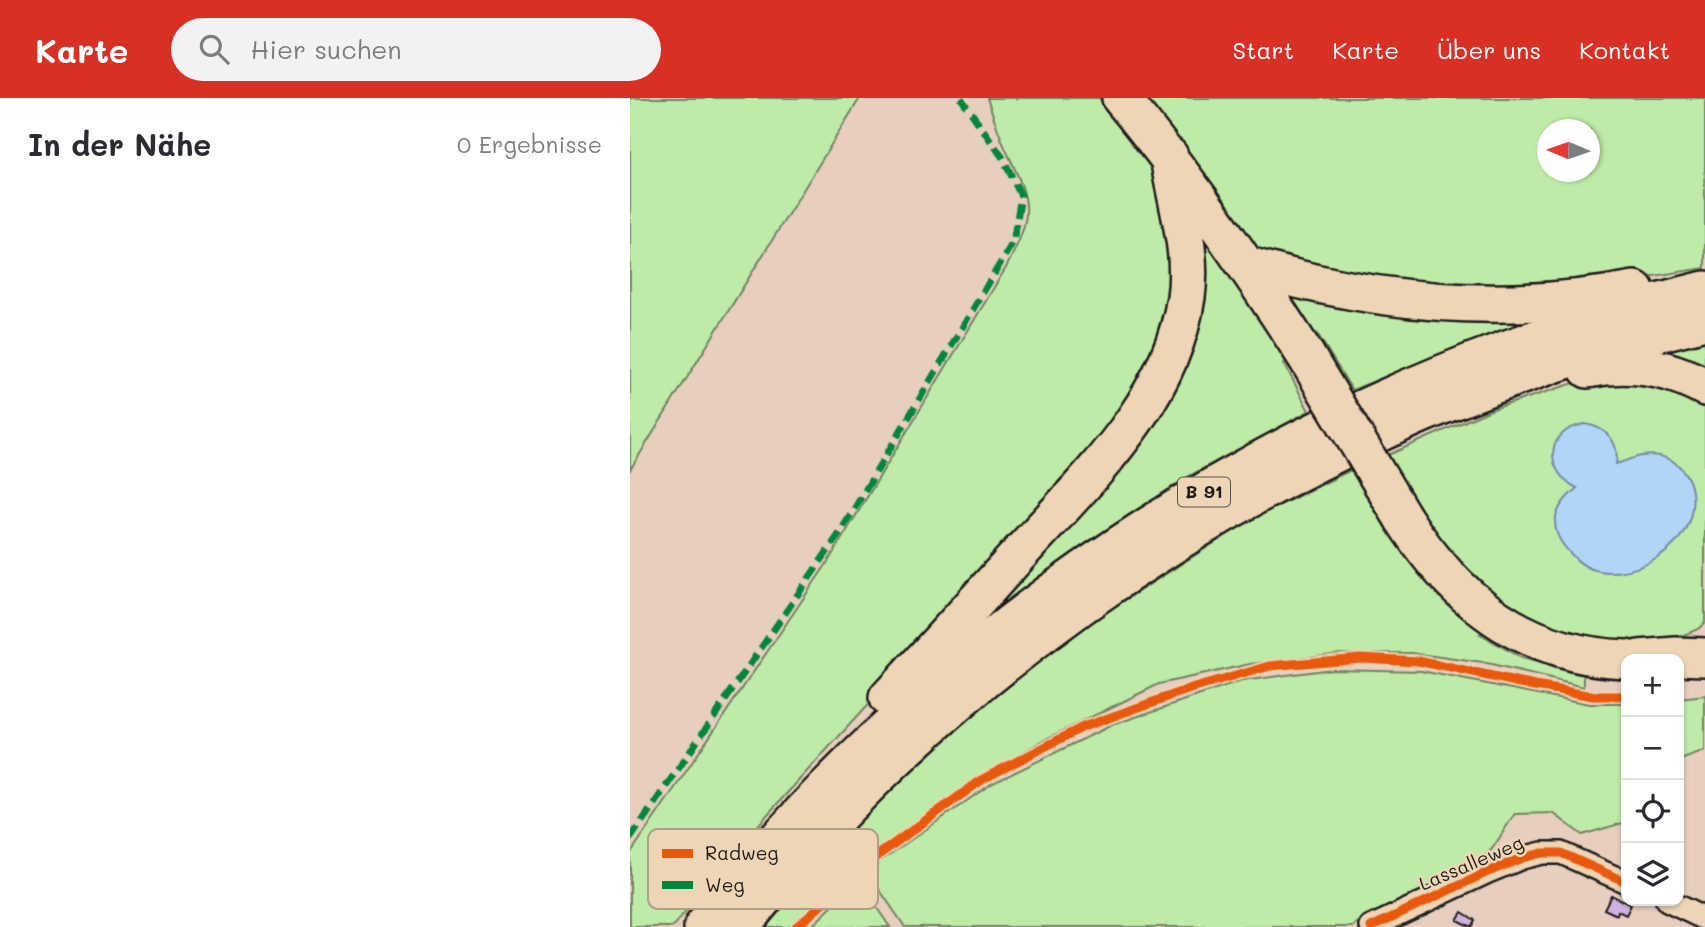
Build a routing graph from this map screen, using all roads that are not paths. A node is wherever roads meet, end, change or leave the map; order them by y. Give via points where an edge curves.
1 (1121, 98) edge
2 (1168, 156) junction
3 (1248, 266) junction
4 (1705, 276) edge
5 (1705, 290) edge
6 (1705, 321) edge
7 (1538, 369) junction
8 (1705, 387) edge
9 (1705, 636) edge
10 (1690, 657) edge
11 (1621, 658) edge
12 (785, 829) edge
13 (786, 829) edge
14 (828, 829) edge
15 (1621, 880) edge
16 (1678, 906) edge
17 (718, 909) edge
18 (756, 909) edge
19 (1705, 919) edge
20 (703, 927) edge
21 (740, 927) edge
22 (1371, 927) edge

1 - 2 highway
2 - 3 highway
2 - 12 highway via 1185,230 1188,280 1177,336 1149,398 1102,462 797,797
3 - 4 highway via 1340,290 1453,303 1562,299
3 - 11 highway, bridge via 1416,539 1448,579 1503,624 1546,644
5 - 13 highway, B 91 via 1528,341 1406,388 1282,448 1180,505 1075,573 933,685
6 - 7 highway, B 91
7 - 8 highway via 1558,376 1612,365 1653,367
7 - 14 highway, B 91 via 1420,414 1295,473 1162,552 989,677 900,755
9 - 10 highway
15 - 22 street, Lassalleweg via 1561,853 1542,853 1488,872
16 - 19 street
17 - 20 highway, B 91
18 - 21 highway, B 91

